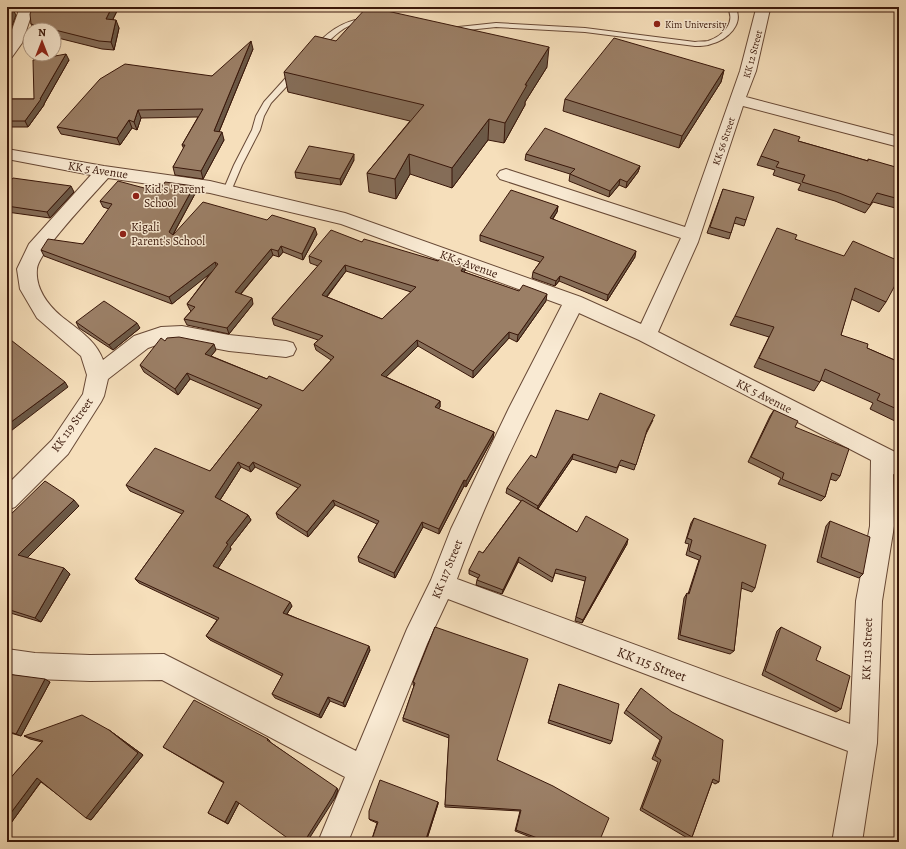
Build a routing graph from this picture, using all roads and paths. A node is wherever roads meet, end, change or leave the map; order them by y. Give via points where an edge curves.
1 (26, 7) edge
2 (731, 7) edge
3 (762, 7) edge
4 (380, 22) edge
5 (439, 30) edge
6 (7, 54) edge
7 (311, 55) edge
8 (300, 67) edge
9 (737, 100) junction
10 (899, 142) edge
11 (7, 154) edge
12 (104, 172) junction
13 (506, 176) dead end
14 (228, 191) junction
15 (691, 235) junction
16 (574, 302) junction
17 (646, 335) junction
18 (286, 349) dead end
19 (98, 375) junction
20 (890, 461) edge
21 (7, 500) edge
22 (442, 585) junction
23 (7, 662) edge
24 (863, 743) junction
25 (362, 770) junction
26 (333, 842) edge
27 (847, 842) edge

1 - 6 street via 15,43
2 - 5 lane via 735,19 725,35 711,42 695,44 585,30 496,25
3 - 9 street, KK 12 Street via 748,71
4 - 7 lane via 350,22 340,27
8 - 14 lane via 268,102
9 - 10 street
9 - 15 street, KK 56 Street
11 - 12 street, KK 5 Avenue
12 - 14 street, KK 5 Avenue via 210,186
12 - 19 street via 36,249 27,269 30,289 44,314 90,352
13 - 15 street
14 - 16 street, KK 5 Avenue via 345,219
15 - 17 street, KK 56 Street
16 - 17 street, KK 5 Avenue
16 - 22 street, KK 117 Street via 520,408 460,537
17 - 20 street, KK 5 Avenue
18 - 19 street via 229,343 182,334 161,335 141,342
19 - 21 street, KK 119 Street via 93,396 60,447
20 - 24 street, KK 113 Street via 869,601
22 - 24 street, KK 115 Street
22 - 25 street, KK 117 Street via 416,638
23 - 25 street via 82,668 164,667
24 - 27 street, KK 113 Street
25 - 26 street, KK 117 Street

